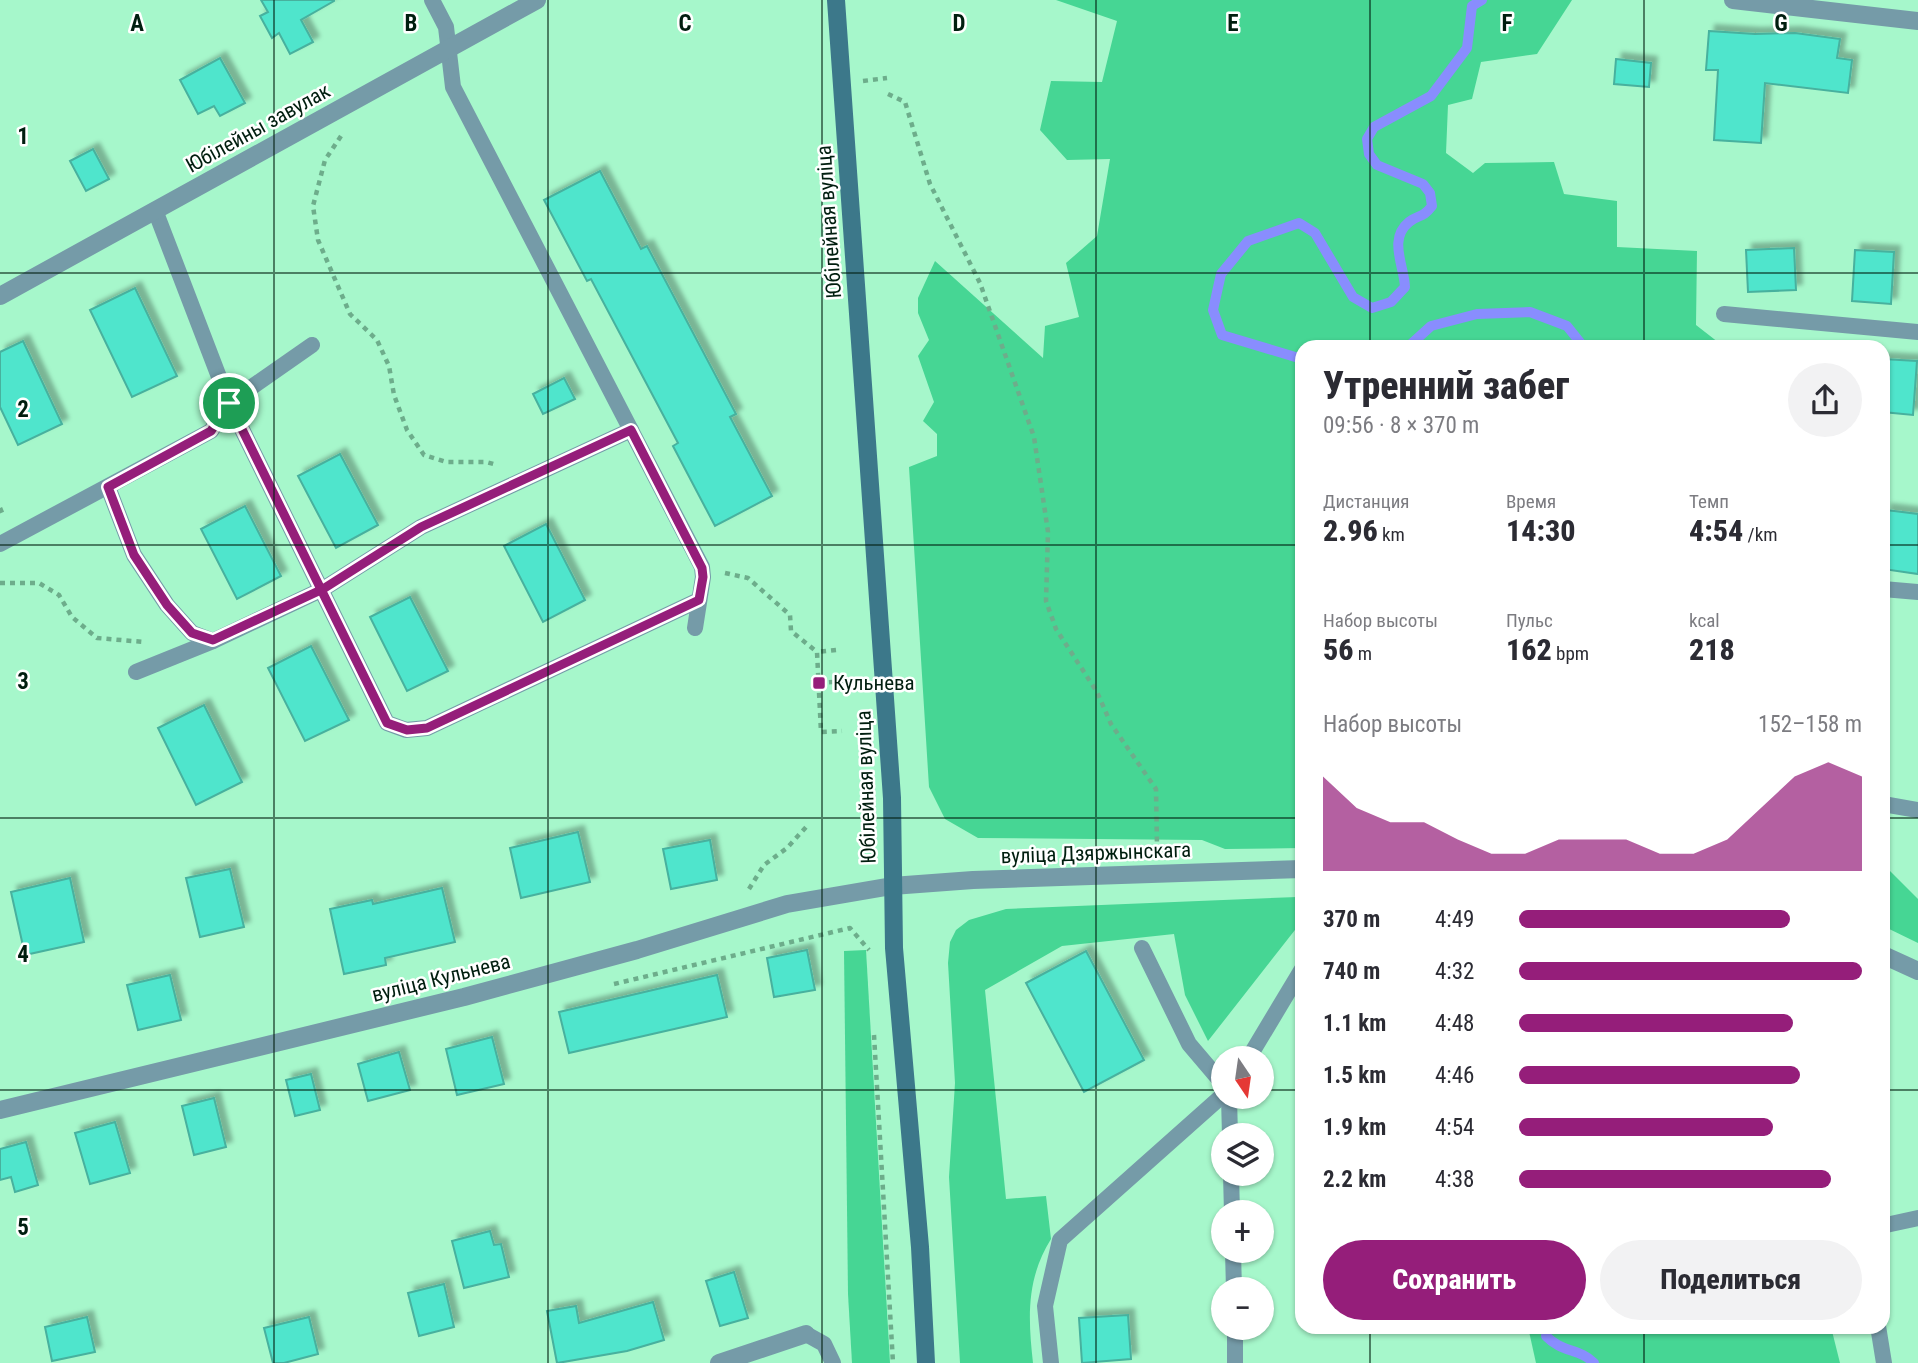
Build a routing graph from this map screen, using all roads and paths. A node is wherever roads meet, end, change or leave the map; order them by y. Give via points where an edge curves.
1 (432, 0) edge
2 (537, 0) edge
3 (836, 0) edge
4 (1733, 0) edge
5 (1839, 6) edge
6 (1918, 21) edge
7 (449, 48) junction
8 (888, 94) dead end
9 (352, 129) dead end
10 (155, 210) junction
11 (0, 296) edge
12 (1724, 314) dead end
13 (1918, 332) edge
14 (312, 345) dead end
15 (229, 403) junction
16 (631, 430) junction
17 (532, 475) junction
18 (108, 487) junction
19 (0, 544) edge
20 (702, 568) junction
21 (0, 583) edge
22 (323, 589) junction
23 (1890, 590) edge
24 (1918, 592) edge
25 (699, 600) junction
26 (695, 628) dead end
27 (192, 633) junction
28 (213, 640) junction
29 (836, 650) dead end
30 (817, 652) junction
31 (136, 672) dead end
32 (884, 678) junction
33 (818, 683) junction
34 (842, 731) dead end
35 (1890, 805) edge
36 (1918, 810) edge
37 (807, 826) dead end
38 (1157, 846) dead end
39 (1295, 869) edge
40 (892, 886) junction
41 (748, 889) dead end
42 (1142, 948) dead end
43 (1890, 958) edge
44 (870, 963) dead end
45 (1918, 971) edge
46 (1295, 981) edge
47 (605, 987) dead end
48 (874, 1032) dead end
49 (1256, 1046) edge
50 (1211, 1070) edge
51 (1211, 1106) edge
52 (0, 1110) edge
53 (1918, 1218) edge
54 (1890, 1225) edge
55 (806, 1334) joint
56 (1879, 1334) edge
57 (1235, 1340) edge
58 (719, 1363) edge
59 (833, 1363) edge
60 (893, 1363) edge
61 (926, 1363) edge
62 (1051, 1363) edge
63 (1235, 1363) edge
64 (1884, 1363) edge

1 - 7 lane via 446,27
2 - 7 street, Юбілейны завулак
3 - 32 main road, Юбілейная вуліца
4 - 5 street
5 - 6 street
7 - 10 street, Юбілейны завулак
7 - 16 lane via 453,87
8 - 38 path via 905,102 930,184 980,283 1034,437 1048,532 1046,601 1056,629 1097,692 1111,724 1156,789
9 - 17 path via 325,160 313,206 318,240 349,314 377,340 407,429 424,455 446,463 486,462
10 - 11 street, Юбілейны завулак
10 - 15 lane
12 - 13 lane
14 - 15 lane
15 - 18 lane via 211,431
15 - 22 lane
16 - 17 lane
16 - 20 lane
17 - 22 lane via 421,527
18 - 19 lane
18 - 27 lane via 134,555
20 - 25 lane
20 - 30 path via 748,578 790,615 791,631
21 - 27 path via 39,583 59,595 72,617 97,638 141,643
22 - 25 lane via 387,723 407,730 427,728
22 - 28 lane
23 - 24 lane
25 - 26 lane
27 - 28 lane
28 - 31 lane
29 - 30 path
30 - 33 path
32 - 33 path
32 - 40 main road, Юбілейная вуліца
33 - 34 path via 821,732
35 - 36 lane
37 - 41 path via 764,865
39 - 40 street, вуліца Дзяржынскага
40 - 52 street, вуліца Кульнева via 788,904 477,993
40 - 61 main road, Юбілейная вуліца
42 - 50 lane via 1189,1044
43 - 45 street
44 - 47 path via 869,949 850,928
46 - 49 lane
48 - 60 path
51 - 62 lane via 1060,1240 1045,1306
53 - 54 lane
55 - 58 street
55 - 59 lane via 824,1344
56 - 64 lane
57 - 63 lane

